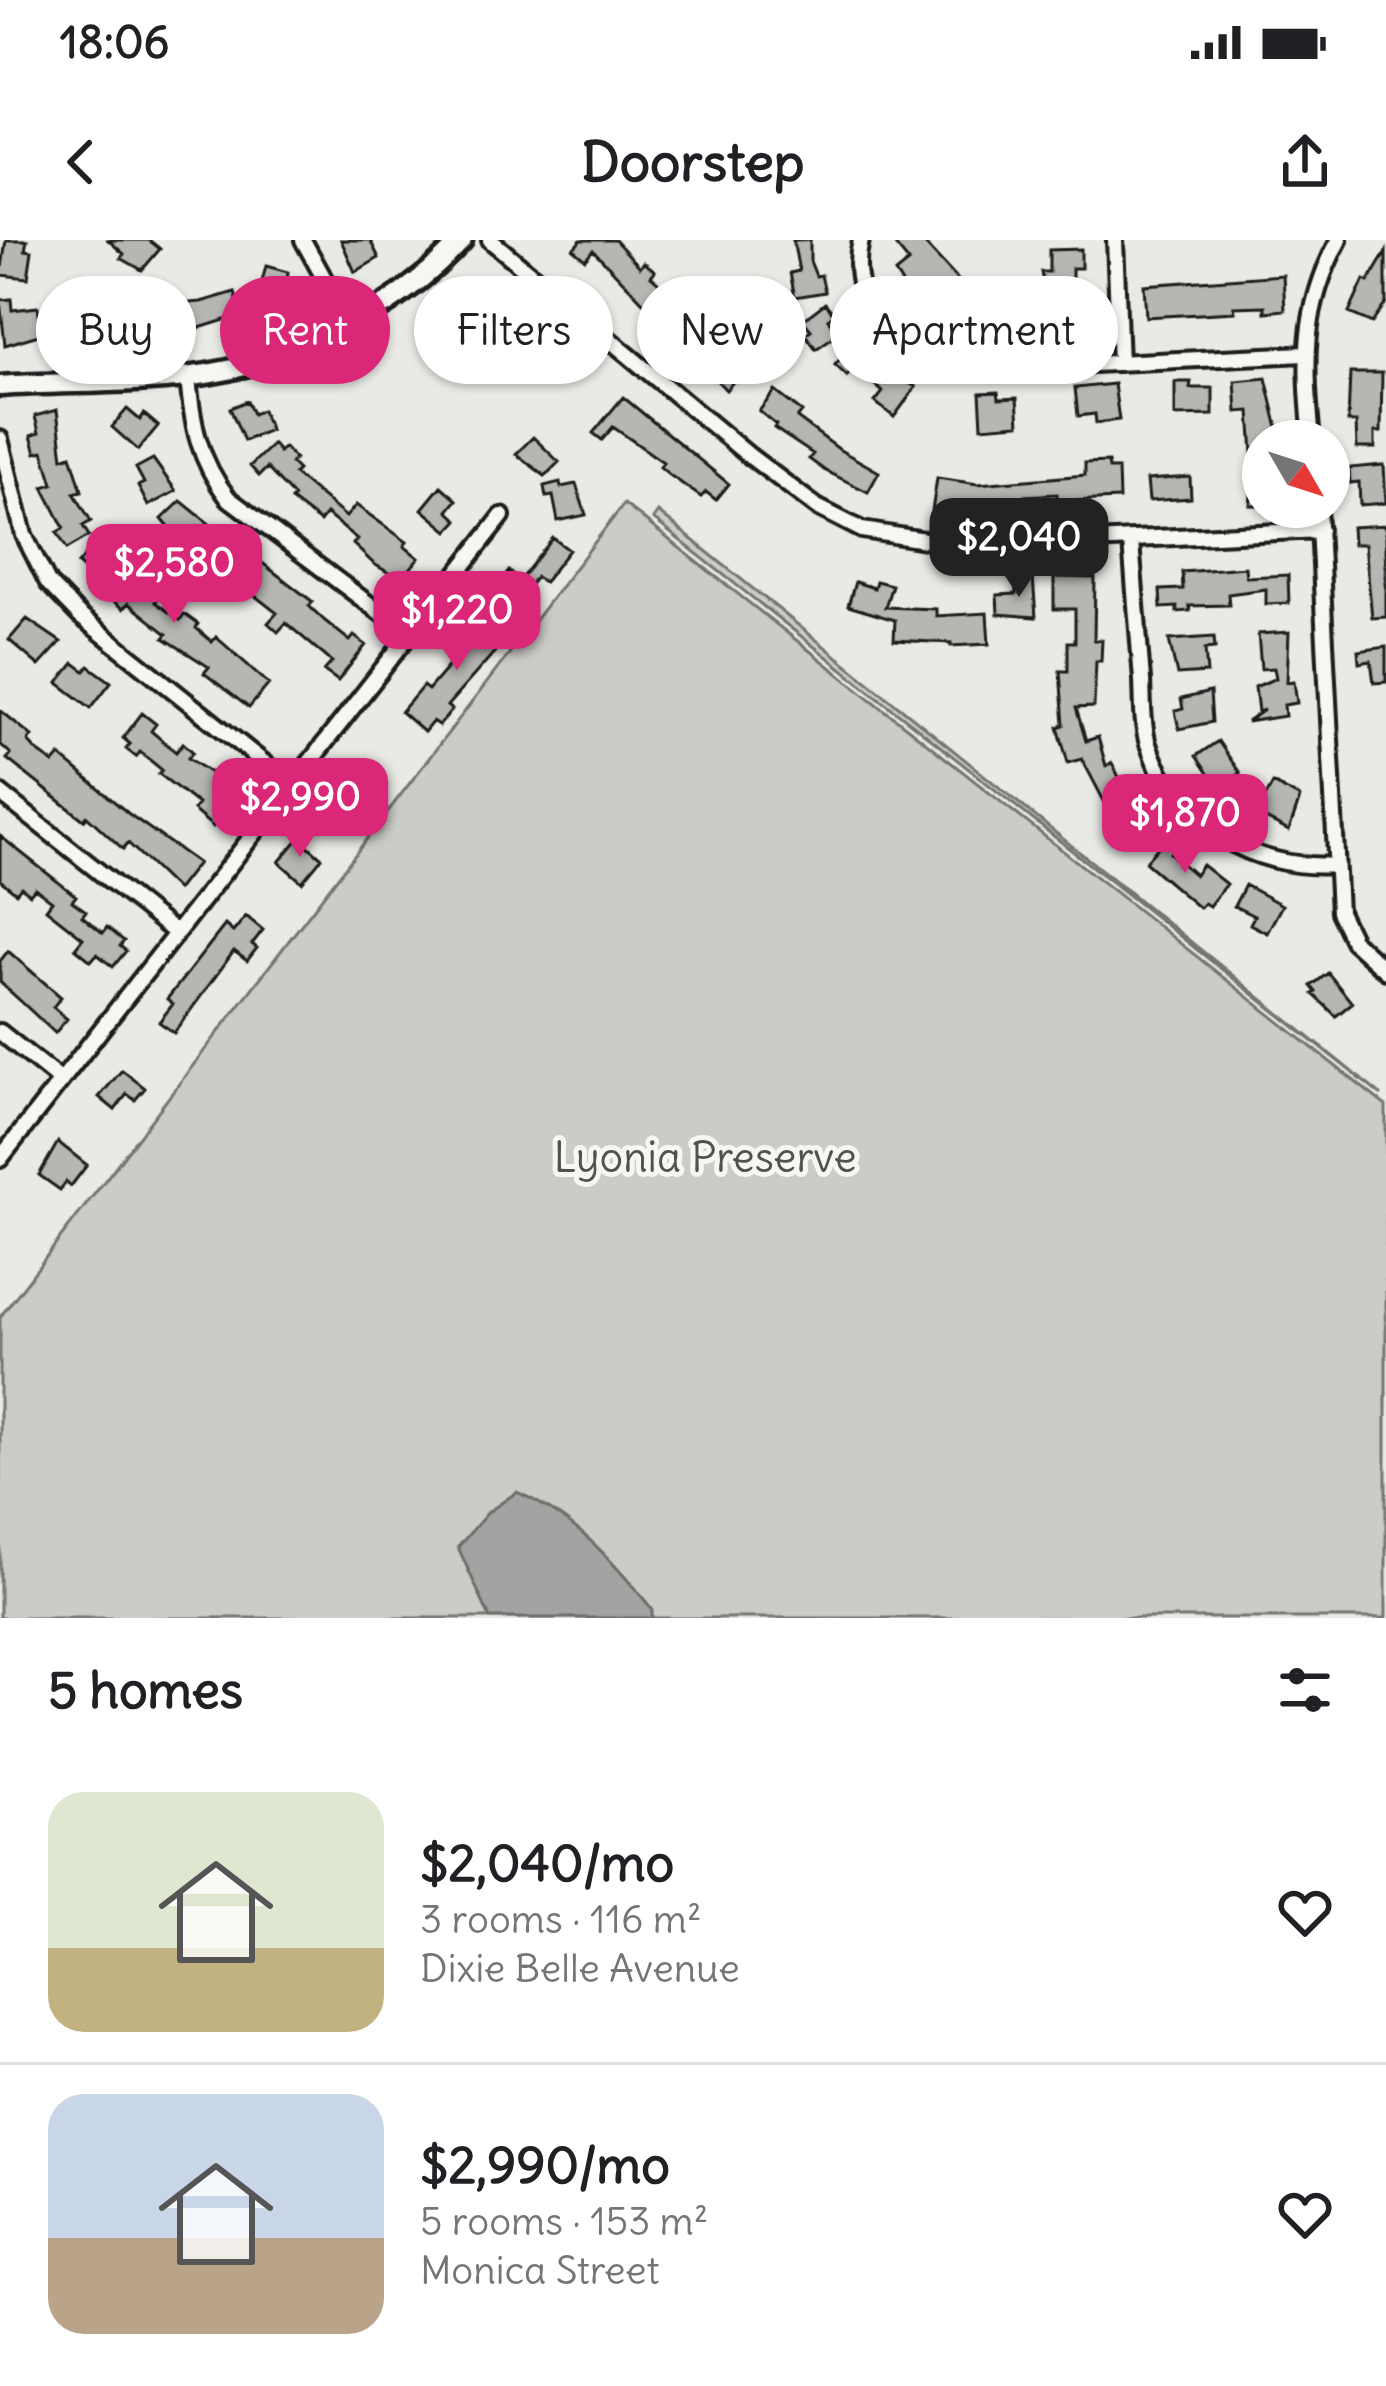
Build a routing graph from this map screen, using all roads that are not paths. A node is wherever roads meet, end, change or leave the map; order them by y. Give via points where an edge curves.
1 (303, 240) edge
2 (462, 240) edge
3 (490, 240) edge
4 (860, 240) edge
5 (1115, 240) edge
6 (1339, 240) edge
7 (323, 276) edge
8 (390, 303) edge
9 (1305, 354) junction
10 (1120, 363) junction
11 (42, 384) edge
12 (189, 384) edge
13 (0, 386) edge
14 (1310, 420) edge
15 (0, 439) edge
16 (502, 516) dead end
17 (1320, 530) joint
18 (1131, 542) junction
19 (410, 635) junction
20 (292, 785) junction
21 (0, 793) edge
22 (1335, 866) junction
23 (176, 933) junction
24 (1386, 971) edge
25 (0, 1032) edge
26 (60, 1080) junction
27 (0, 1159) edge

1 - 7 street
2 - 8 street
3 - 18 street via 747,454 862,530 969,547
4 - 10 street via 855,263 870,310 925,359 966,370
5 - 10 street
6 - 9 street via 1313,299
9 - 10 street
9 - 14 street
11 - 13 street
12 - 19 street via 193,432 228,499
15 - 20 street via 24,535 48,583
16 - 19 street
17 - 18 street
17 - 22 street
18 - 22 street via 1146,739 1174,794 1234,847 1262,859
19 - 20 street
20 - 23 street
21 - 23 street
22 - 24 street via 1339,912 1353,941
23 - 26 street
25 - 26 street
26 - 27 street

